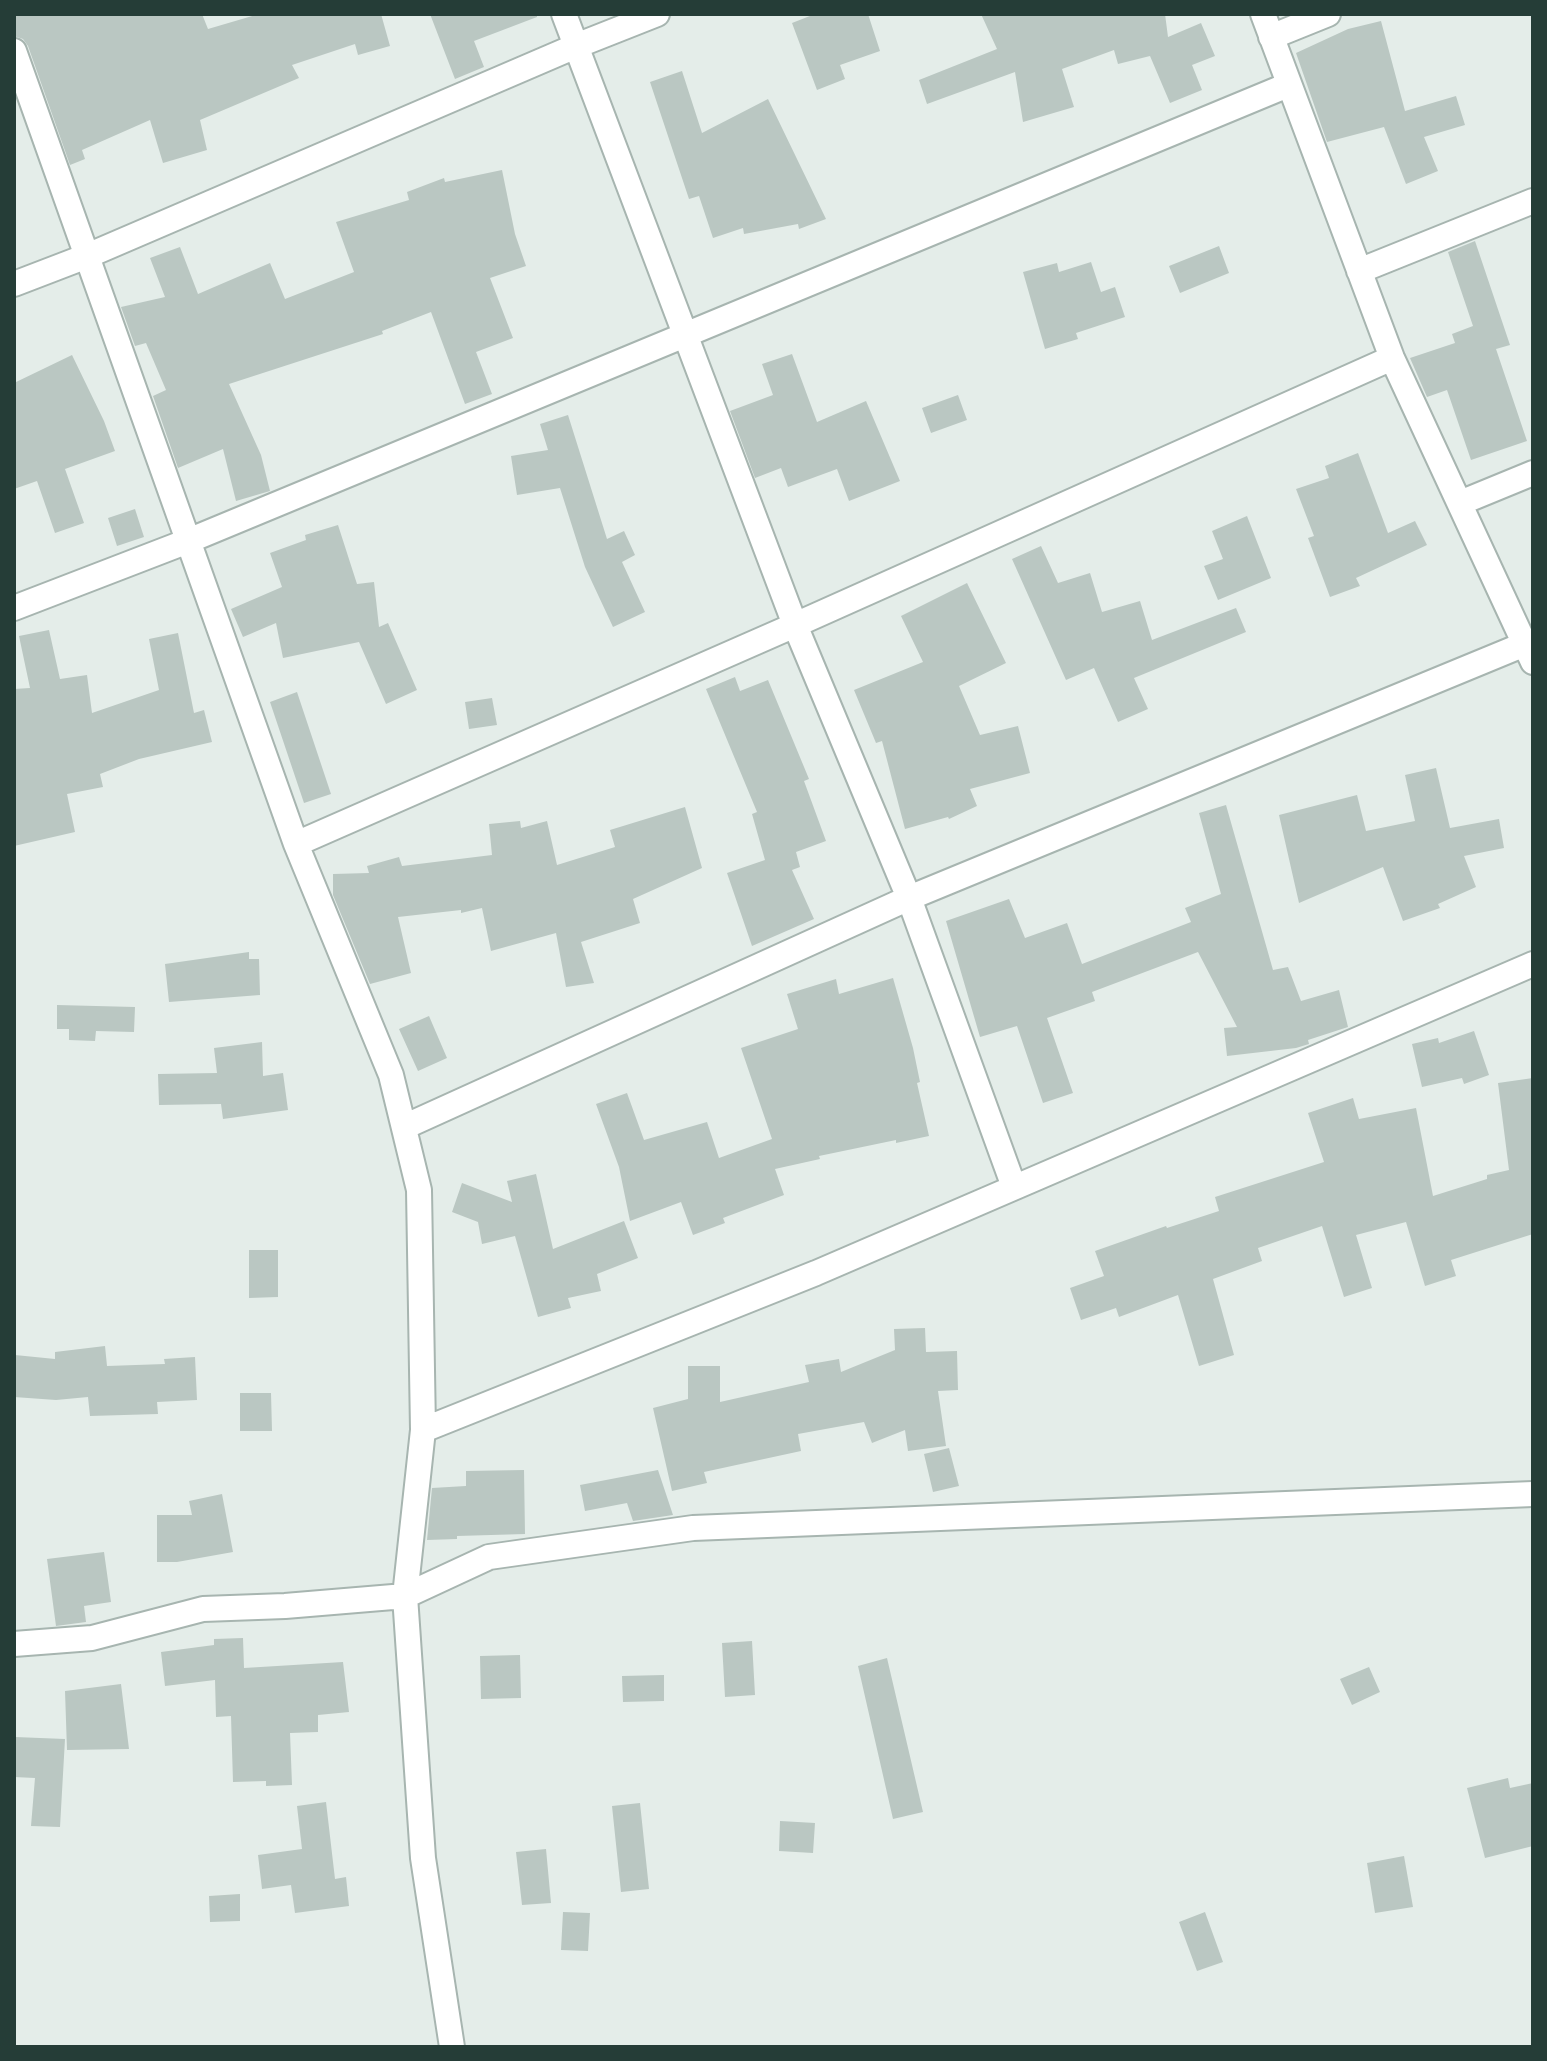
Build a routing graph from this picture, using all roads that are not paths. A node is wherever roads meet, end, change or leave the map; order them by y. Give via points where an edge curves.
1 (564, 14) edge
2 (657, 14) edge
3 (1263, 14) edge
4 (1328, 14) edge
5 (1271, 37) junction
6 (576, 46) junction
7 (14, 51) edge
8 (1288, 85) junction
9 (1533, 201) edge
10 (87, 256) junction
11 (1359, 271) junction
12 (14, 284) edge
13 (685, 336) junction
14 (1392, 358) junction
15 (1533, 473) edge
16 (1460, 503) junction
17 (188, 541) junction
18 (14, 608) edge
19 (795, 625) junction
20 (1529, 653) edge
21 (296, 844) junction
22 (909, 898) junction
23 (1533, 964) edge
24 (404, 1127) junction
25 (1014, 1187) junction
26 (423, 1430) junction
27 (1533, 1494) edge
28 (405, 1596) junction
29 (14, 1644) edge
30 (452, 2047) edge

1 - 6 street
2 - 6 street
3 - 5 street
4 - 5 street
5 - 8 street
6 - 10 street
6 - 13 street
7 - 10 street
8 - 11 street
8 - 13 street
9 - 11 street
10 - 12 street
10 - 17 street
11 - 14 street
13 - 17 street
13 - 19 street
14 - 16 street
14 - 19 street
15 - 16 street
16 - 20 street
17 - 18 street
17 - 21 street
19 - 21 street
19 - 22 street
20 - 22 street
21 - 24 street via 391,1075
22 - 24 street
22 - 25 street
23 - 25 street
24 - 26 street via 419,1190
25 - 26 street via 816,1273
26 - 28 street
27 - 28 street via 693,1528 489,1557
28 - 29 street via 203,1609 92,1638
28 - 30 street via 423,1858

